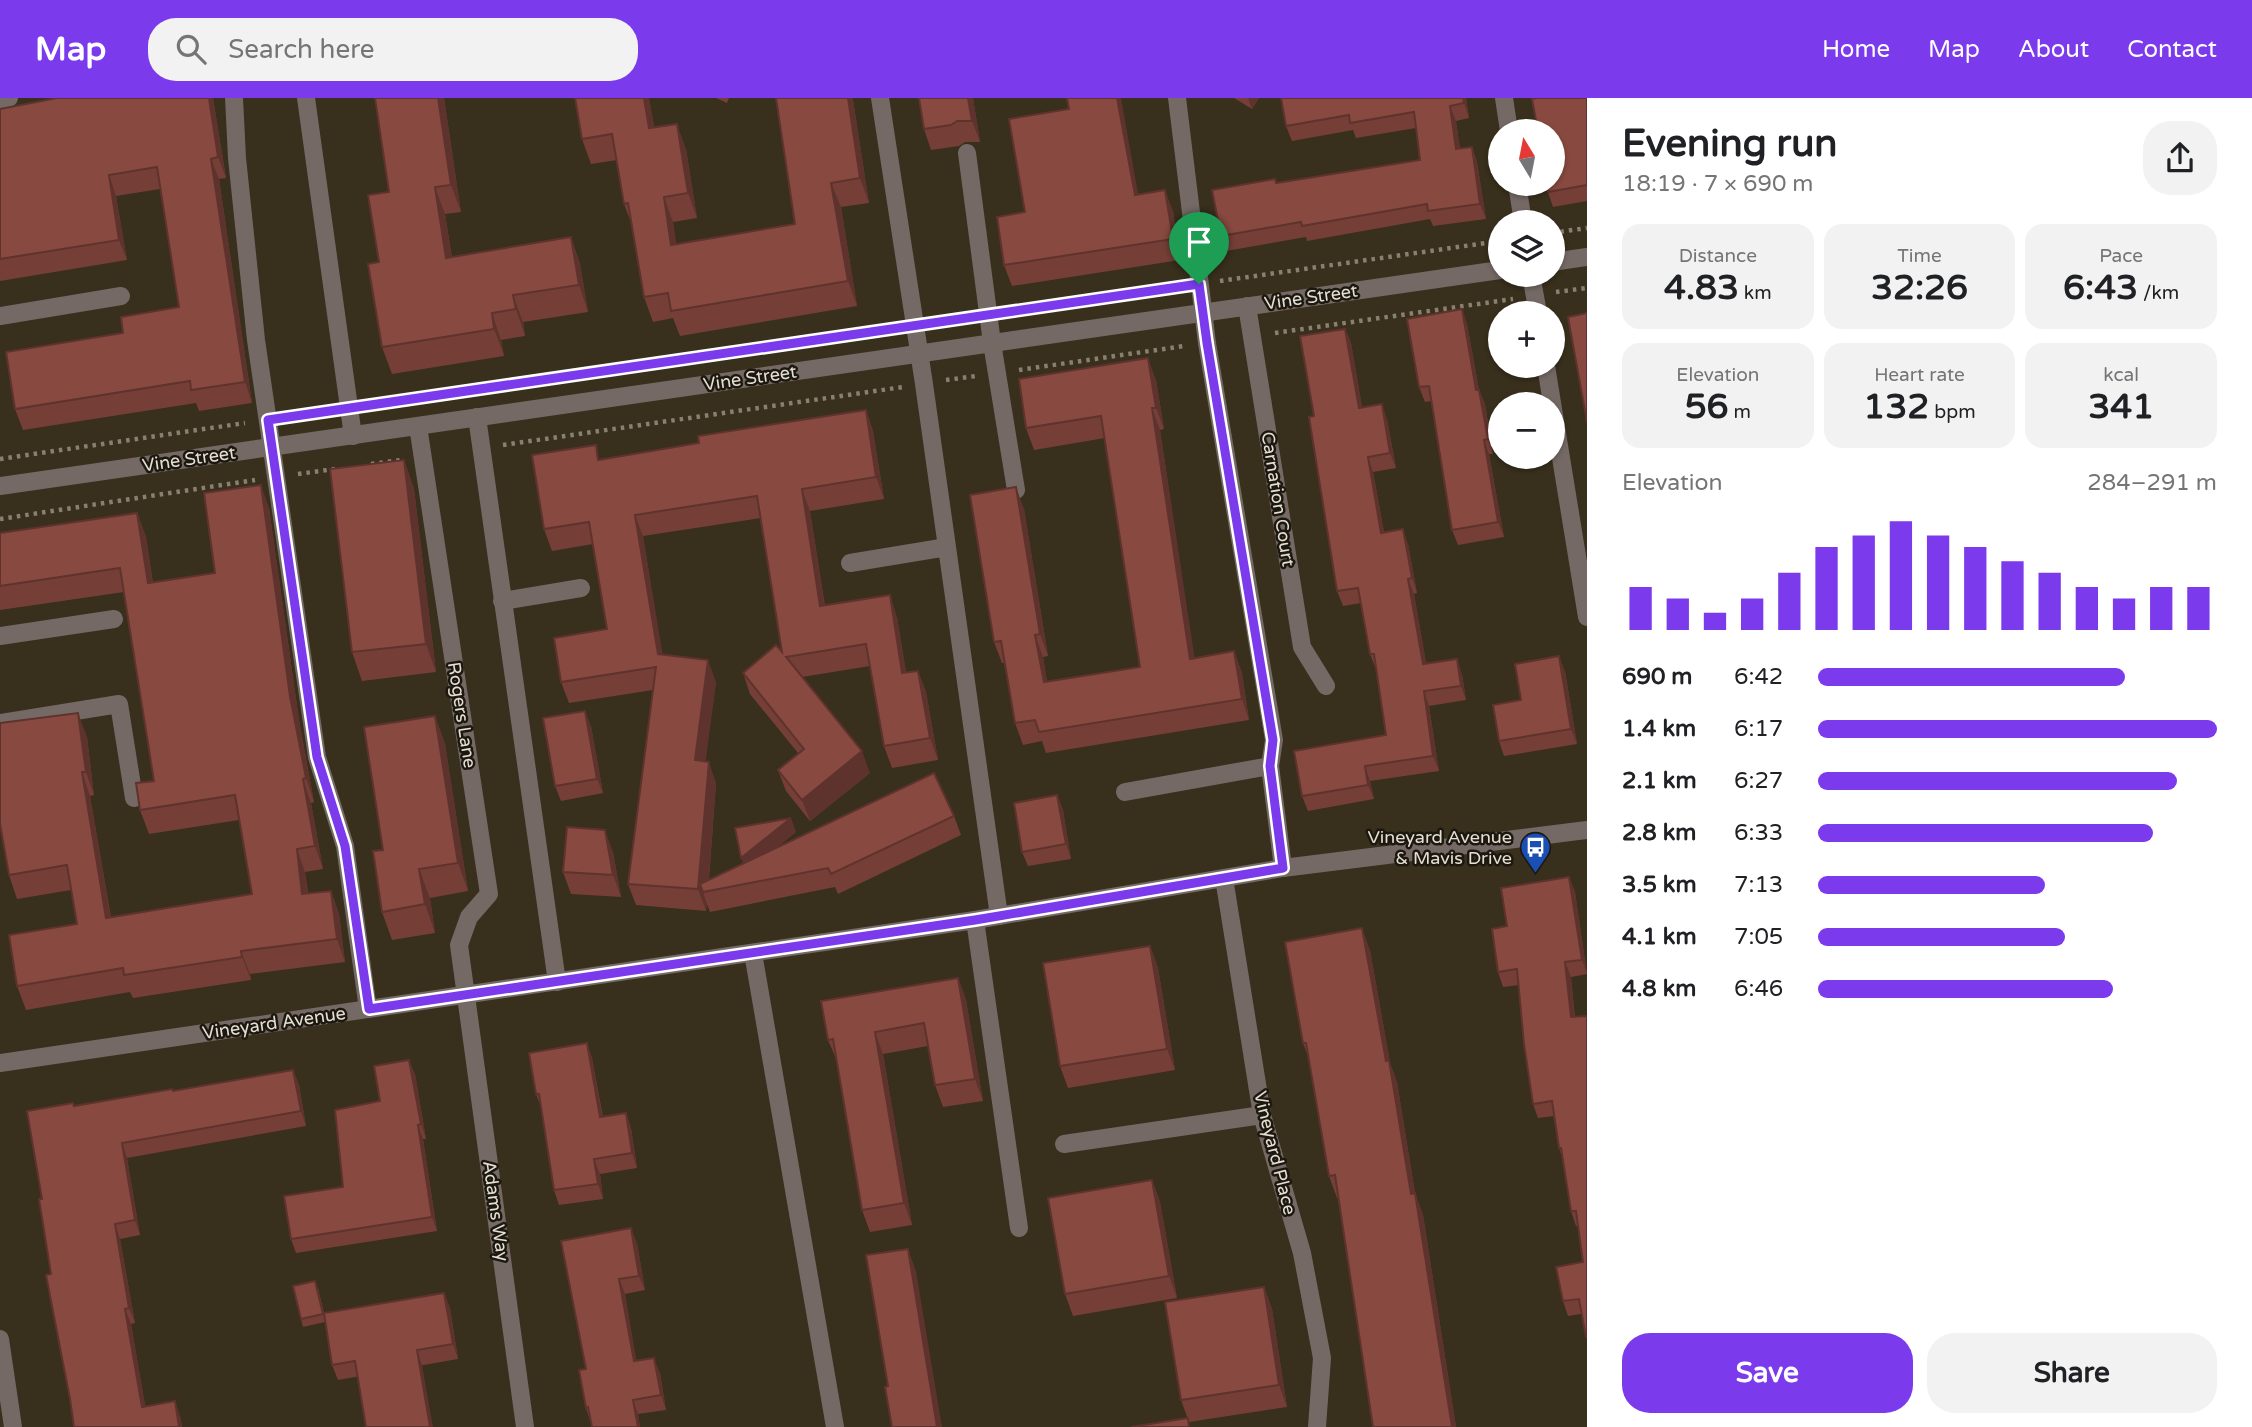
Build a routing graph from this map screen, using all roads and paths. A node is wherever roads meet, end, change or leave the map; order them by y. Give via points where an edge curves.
1 (9, 98) edge
2 (234, 98) edge
3 (306, 98) edge
4 (880, 98) edge
5 (1177, 98) edge
6 (1504, 98) edge
7 (0, 100) edge
8 (1507, 119) edge
9 (967, 153) dead end
10 (1587, 228) edge
11 (1565, 231) edge
12 (1488, 243) edge
13 (1587, 257) edge
14 (1565, 260) edge
15 (1488, 272) edge
16 (1199, 284) junction
17 (1587, 288) edge
18 (121, 296) dead end
19 (1546, 301) edge
20 (1247, 306) junction
21 (1488, 310) edge
22 (1202, 313) junction
23 (988, 315) junction
24 (0, 316) edge
25 (916, 326) junction
26 (1252, 337) junction
27 (992, 343) junction
28 (1207, 343) junction
29 (920, 354) junction
30 (997, 373) junction
31 (1548, 378) edge
32 (924, 384) junction
33 (350, 408) junction
34 (477, 417) junction
35 (268, 420) junction
36 (418, 426) junction
37 (353, 436) junction
38 (271, 447) junction
39 (481, 448) junction
40 (423, 457) junction
41 (0, 459) edge
42 (370, 464) edge
43 (343, 468) edge
44 (276, 477) junction
45 (0, 486) edge
46 (1016, 490) edge
47 (0, 519) edge
48 (947, 547) junction
49 (850, 563) dead end
50 (581, 588) dead end
51 (502, 601) junction
52 (1587, 617) edge
53 (114, 619) dead end
54 (0, 636) edge
55 (1326, 686) dead end
56 (0, 723) edge
57 (1270, 766) junction
58 (1125, 792) dead end
59 (134, 798) edge
60 (1587, 830) edge
61 (1283, 868) junction
62 (1224, 878) junction
63 (999, 916) junction
64 (975, 920) junction
65 (753, 953) junction
66 (557, 982) junction
67 (467, 995) junction
68 (369, 1009) junction
69 (0, 1063) edge
70 (1262, 1115) junction
71 (1064, 1144) dead end
72 (1019, 1228) dead end
73 (0, 1339) edge
74 (13, 1427) edge
75 (525, 1427) edge
76 (835, 1427) edge
77 (1317, 1427) edge

1 - 7 street
2 - 35 street
3 - 33 street
4 - 25 street
5 - 16 street
6 - 8 street
9 - 23 street
10 - 11 path
12 - 16 path
13 - 14 street
15 - 20 street, Vine Street
16 - 22 street
16 - 23 path
17 - 19 path
18 - 24 street
20 - 22 street, Vine Street
20 - 26 street, Carnation Court
21 - 26 path
22 - 27 street, Vine Street
22 - 28 street
23 - 25 path
23 - 27 street
25 - 29 street
25 - 33 path
26 - 55 street, Carnation Court via 1302,647
27 - 29 street, Vine Street
27 - 30 street
28 - 30 path
28 - 57 street via 1273,740
29 - 32 street
29 - 34 street, Vine Street
30 - 32 path
30 - 46 street
31 - 52 street
32 - 39 path
32 - 48 street
33 - 35 path
33 - 37 street
34 - 36 street, Vine Street
34 - 39 street
35 - 38 street
35 - 41 path
36 - 37 street, Vine Street
36 - 40 street, Rogers Lane
37 - 38 street, Vine Street
38 - 44 street
38 - 45 street, Vine Street
39 - 51 street
40 - 42 path
40 - 67 street, Rogers Lane via 489,894 469,917 459,945
43 - 44 path
44 - 47 path
44 - 68 street via 317,757 345,846
48 - 49 street
48 - 63 street
50 - 51 street
51 - 66 street
53 - 54 street
56 - 59 street via 119,704
57 - 58 street
57 - 61 street
60 - 61 street, Vineyard Avenue
61 - 62 street, Vineyard Avenue
62 - 63 street, Vineyard Avenue
62 - 70 street, Vineyard Place
63 - 64 street, Vineyard Avenue
64 - 65 street, Vineyard Avenue
64 - 72 street
65 - 66 street, Vineyard Avenue
65 - 76 street
66 - 67 street, Vineyard Avenue
67 - 68 street, Vineyard Avenue
67 - 75 street, Adams Way
68 - 69 street, Vineyard Avenue
70 - 71 street
70 - 77 street, Vineyard Place via 1302,1253 1322,1358
73 - 74 street

